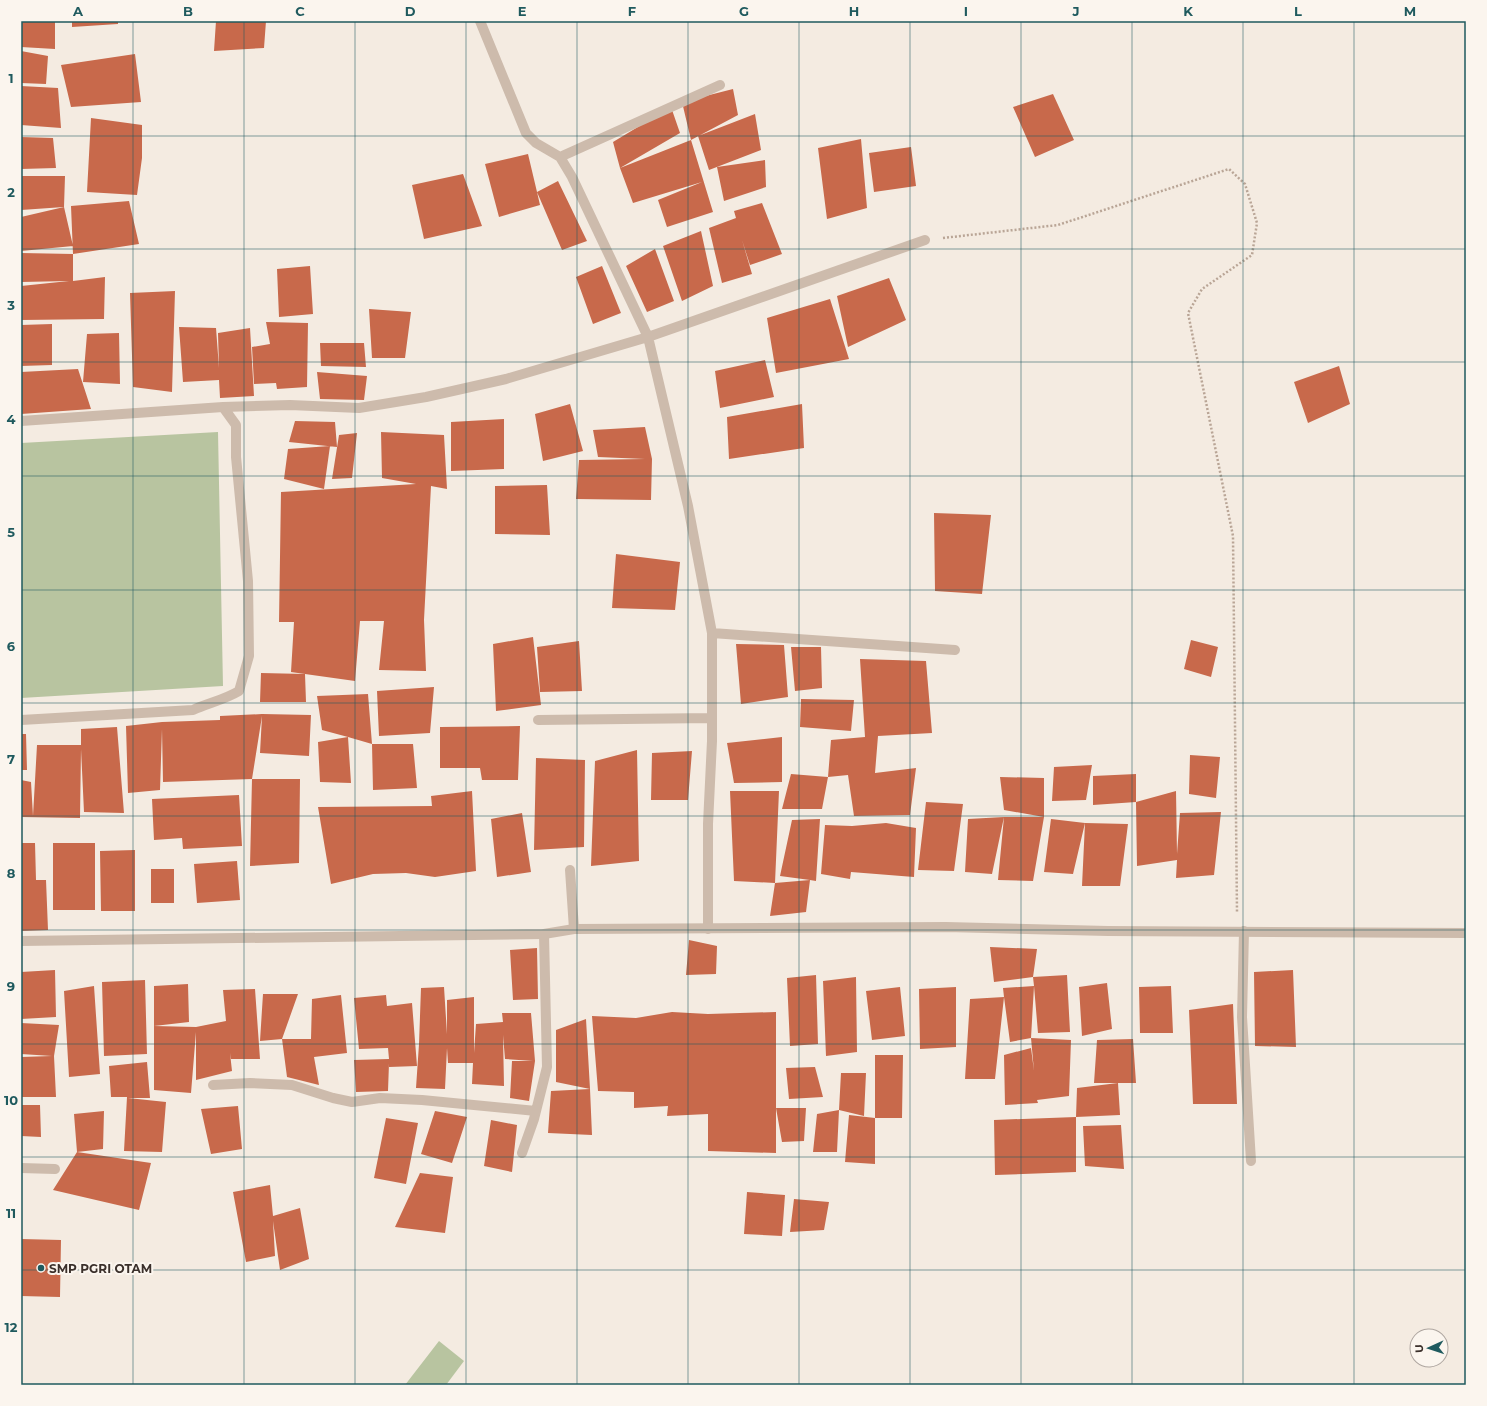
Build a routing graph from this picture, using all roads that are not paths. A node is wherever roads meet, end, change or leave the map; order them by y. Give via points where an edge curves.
1 (480, 21) edge
2 (720, 85) dead end
3 (560, 157) junction
4 (925, 240) road end
5 (648, 338) junction
6 (223, 407) junction
7 (21, 422) edge
8 (712, 633) junction
9 (956, 650) dead end
10 (712, 718) junction
11 (21, 720) edge
12 (538, 720) dead end
13 (570, 870) dead end
14 (574, 929) junction
15 (708, 929) junction
16 (1240, 931) junction
17 (1466, 933) edge
18 (544, 934) junction
19 (21, 941) edge
20 (213, 1085) dead end
21 (536, 1111) junction
22 (522, 1153) dead end
23 (1251, 1160) dead end
24 (21, 1168) edge
25 (56, 1169) dead end

1 - 3 street via 526,133 536,143
2 - 3 street
3 - 5 street via 572,177
4 - 5 street
5 - 6 street via 506,379 426,397 359,408 290,405
5 - 8 street via 688,506
6 - 7 street
6 - 11 street via 236,425 236,457 248,581 249,656 238,691 227,698 193,710
8 - 9 street
8 - 10 street
10 - 12 street
10 - 15 street
13 - 14 street
14 - 15 street
14 - 18 street
15 - 16 street via 946,927
16 - 17 street
16 - 23 street via 1242,1017
18 - 19 street
18 - 21 street via 547,1067
20 - 21 street via 292,1085 352,1102 380,1098 422,1100
21 - 22 street
24 - 25 street

